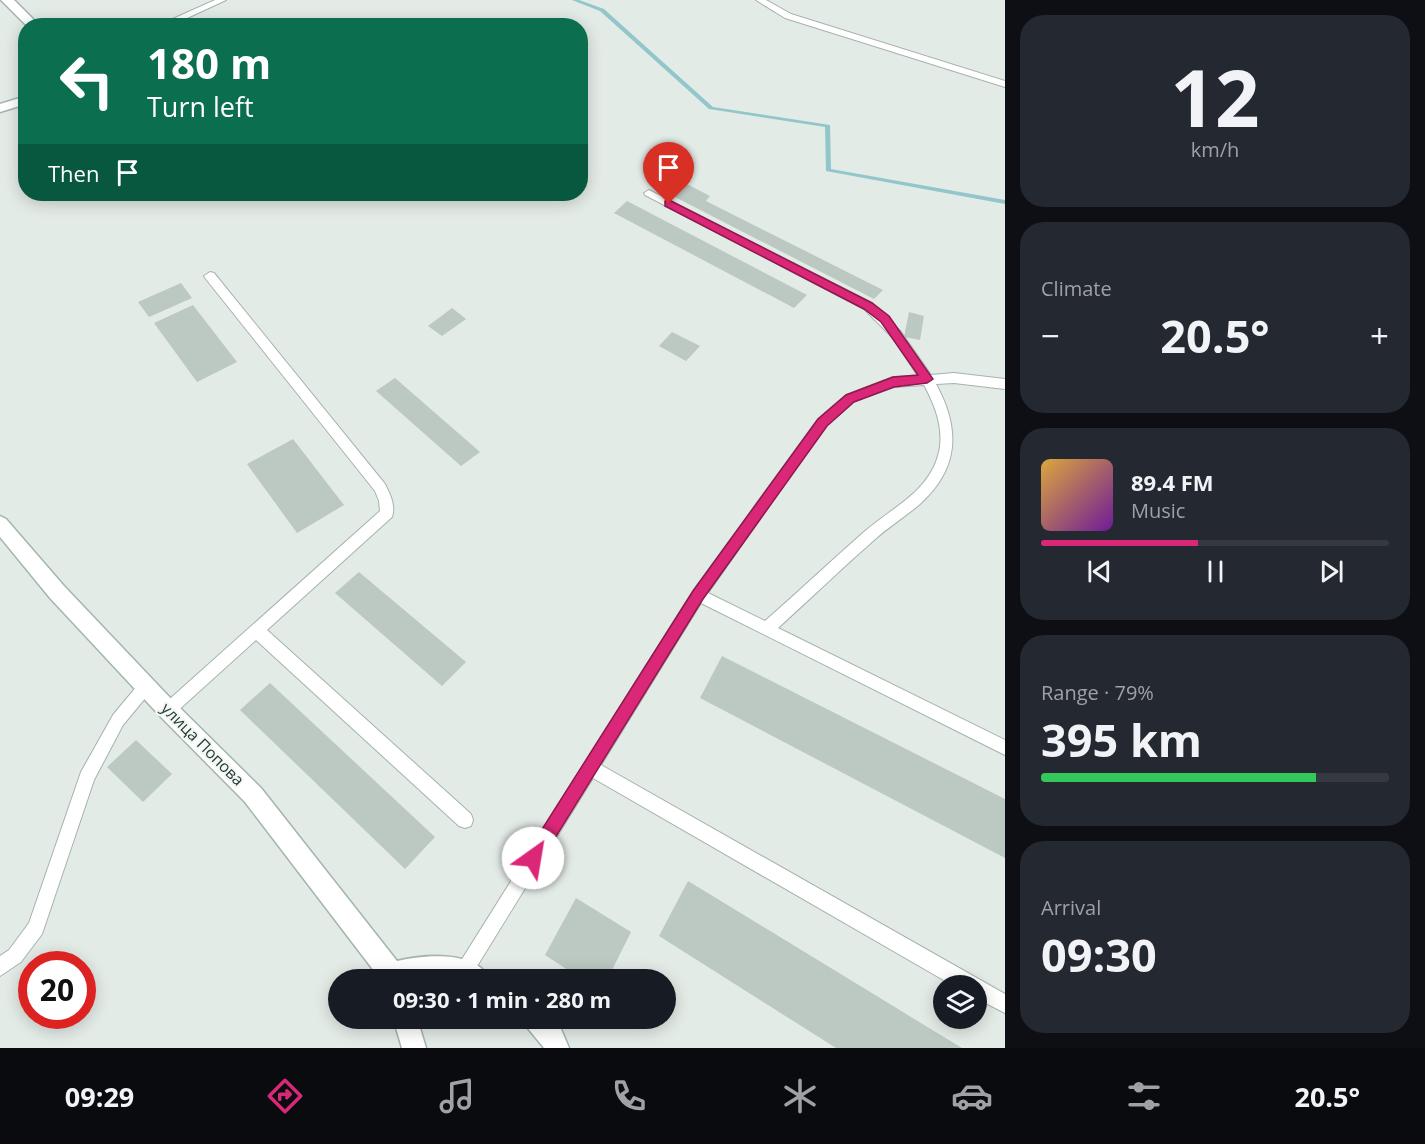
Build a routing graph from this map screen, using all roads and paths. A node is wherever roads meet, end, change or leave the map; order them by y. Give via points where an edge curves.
1 (7, 0) edge
2 (222, 0) edge
3 (760, 0) edge
4 (26, 18) edge
5 (179, 18) edge
6 (1005, 84) edge
7 (18, 102) edge
8 (0, 108) edge
9 (649, 194) dead end
10 (210, 276) dead end
11 (927, 379) junction
12 (1005, 384) edge
13 (0, 524) edge
14 (698, 595) junction
15 (767, 629) junction
16 (257, 631) junction
17 (147, 685) junction
18 (168, 710) junction
19 (1005, 747) edge
20 (590, 767) junction
21 (465, 820) dead end
22 (0, 967) edge
23 (387, 969) edge
24 (418, 969) edge
25 (443, 969) edge
26 (475, 969) edge
27 (953, 975) edge
28 (987, 994) edge
29 (1005, 1004) edge
30 (408, 1029) edge
31 (544, 1029) edge
32 (414, 1048) edge
33 (557, 1048) edge

1 - 4 street
2 - 5 lane
3 - 6 lane via 788,16
7 - 8 street
9 - 11 lane via 868,306 885,319
10 - 16 lane via 380,488 386,501 387,513
11 - 12 lane
11 - 14 lane via 893,382 850,398 822,422
11 - 15 lane via 943,406 948,430 943,463 927,489 873,532
13 - 17 street, улица Попова via 57,592
14 - 15 lane
14 - 20 lane
15 - 19 lane
16 - 18 lane
16 - 21 lane
17 - 18 street, улица Попова
17 - 22 lane via 118,720 87,777 36,928 15,956
18 - 23 street, улица Попова via 253,795
20 - 26 lane
20 - 27 lane
24 - 25 street, улица Попова via 428,966
28 - 29 lane
30 - 32 street
31 - 33 street

